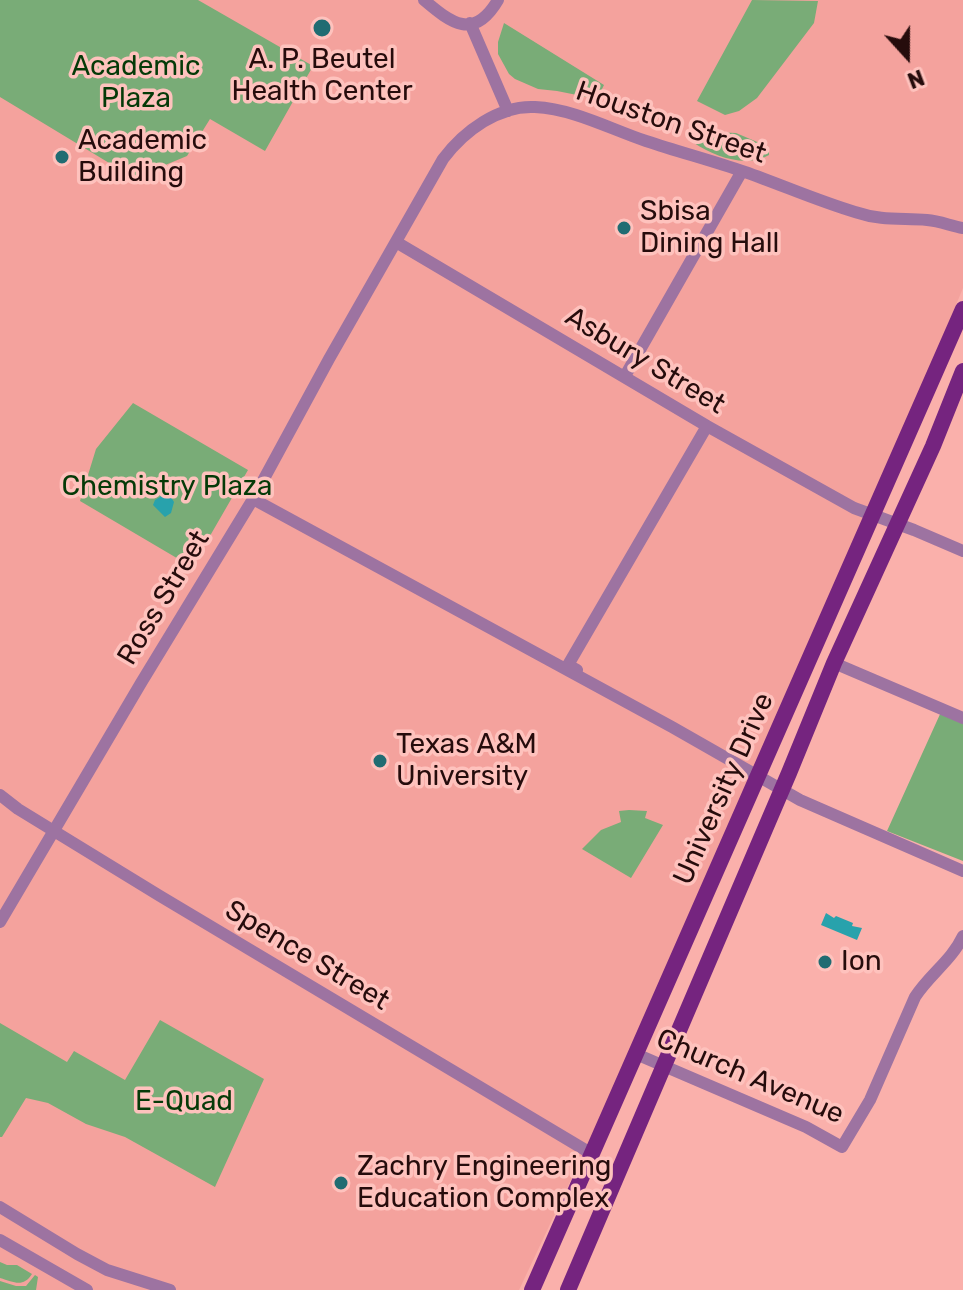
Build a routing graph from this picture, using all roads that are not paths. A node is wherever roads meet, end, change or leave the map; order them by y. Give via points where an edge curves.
1 (424, 0) edge
2 (498, 0) edge
3 (470, 23) junction
4 (508, 111) junction
5 (742, 171) junction
6 (963, 228) edge
7 (396, 242) junction
8 (963, 309) edge
9 (963, 371) edge
10 (625, 376) junction
11 (707, 426) junction
12 (253, 499) junction
13 (873, 515) junction
14 (897, 524) junction
15 (963, 551) edge
16 (834, 663) junction
17 (602, 689) junction
18 (963, 718) edge
19 (759, 776) junction
20 (782, 789) junction
21 (0, 795) edge
22 (55, 830) junction
23 (963, 871) edge
24 (0, 922) edge
25 (963, 936) edge
26 (636, 1054) junction
27 (665, 1067) junction
28 (592, 1154) junction
29 (0, 1207) edge
30 (0, 1240) edge
31 (163, 1289) edge
32 (87, 1290) edge
33 (532, 1290) edge
34 (568, 1290) edge

1 - 3 street via 450,21
2 - 3 street via 483,18
3 - 4 street
4 - 5 street, Houston Street via 556,110
4 - 7 street, Ross Street via 453,146
5 - 6 street, Houston Street via 870,217
5 - 10 street
7 - 10 street, Asbury Street
7 - 12 street, Ross Street
8 - 13 main road, University Drive
9 - 14 main road, University Drive
10 - 11 street, Asbury Street
11 - 13 street, Asbury Street
11 - 17 street via 568,665
12 - 17 street
12 - 22 street, Ross Street
13 - 14 street, Asbury Street
13 - 19 main road, University Drive
14 - 15 street, Asbury Street
14 - 16 main road, University Drive
16 - 18 street
16 - 20 main road, University Drive
17 - 19 street
19 - 20 street
19 - 26 main road, University Drive
20 - 23 street
20 - 27 main road, University Drive
21 - 22 street, Spence Street
22 - 24 street, Ross Street
22 - 28 street, Spence Street
25 - 27 street, Church Avenue via 915,997 870,1100 842,1147
26 - 27 street, Church Avenue
26 - 28 main road, University Drive
27 - 34 main road, University Drive
28 - 33 main road, University Drive
29 - 31 street via 107,1270
30 - 32 street

